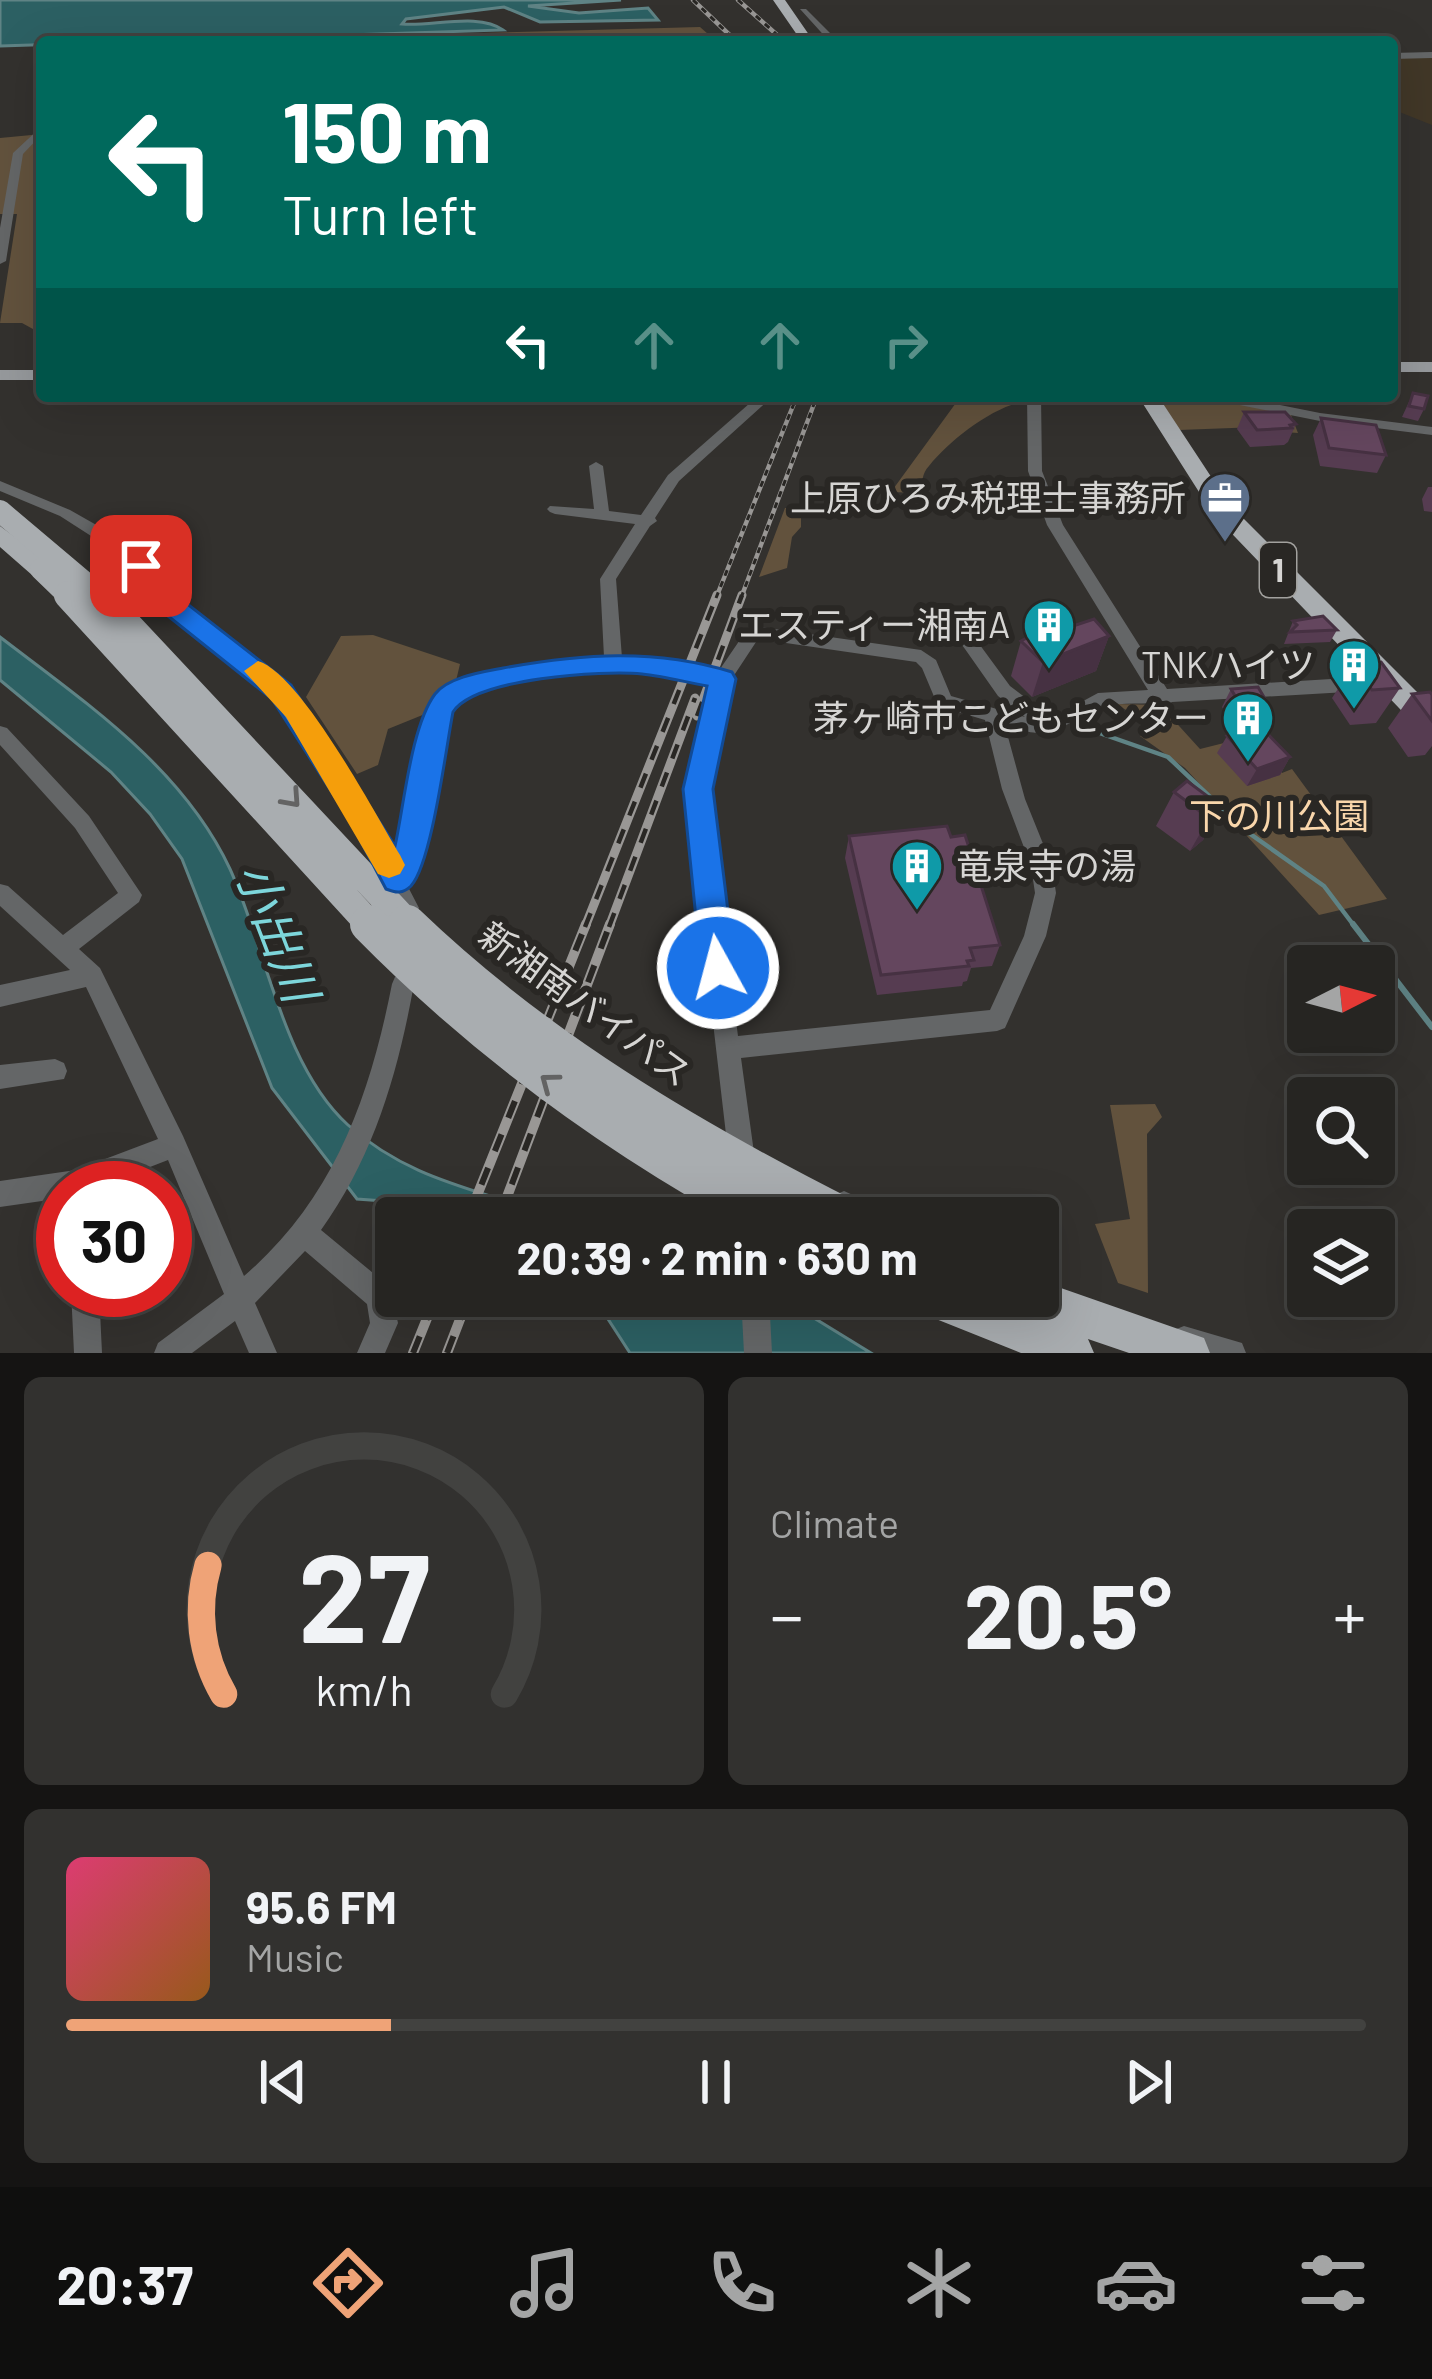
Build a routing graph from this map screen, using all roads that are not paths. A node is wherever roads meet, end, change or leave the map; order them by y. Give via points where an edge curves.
1 (779, 0) edge
2 (803, 11) dead end
3 (804, 36) edge
4 (830, 36) edge
5 (1432, 55) edge
6 (1398, 56) edge
7 (36, 135) edge
8 (0, 261) edge
9 (1398, 367) edge
10 (1432, 367) edge
11 (0, 375) edge
12 (36, 375) edge
13 (759, 402) edge
14 (1034, 402) edge
15 (1152, 402) edge
16 (1245, 402) edge
17 (1432, 431) edge
18 (596, 466) dead end
19 (0, 486) edge
20 (555, 508) dead end
21 (0, 511) edge
22 (602, 514) junction
23 (649, 520) junction
24 (0, 534) edge
25 (971, 645) dead end
26 (613, 662) junction
27 (722, 679) junction
28 (1390, 681) junction
29 (1164, 700) junction
30 (994, 717) junction
31 (1432, 724) edge
32 (1049, 726) junction
33 (0, 733) edge
34 (397, 880) junction
35 (0, 893) edge
36 (408, 908) dead end
37 (64, 947) junction
38 (92, 975) junction
39 (404, 984) dead end
40 (0, 996) edge
41 (728, 1048) junction
42 (595, 1052) dead end
43 (55, 1071) dead end
44 (0, 1077) edge
45 (174, 1145) junction
46 (741, 1152) junction
47 (136, 1161) edge
48 (36, 1190) edge
49 (0, 1194) edge
50 (730, 1197) edge
51 (746, 1197) edge
52 (808, 1197) edge
53 (832, 1197) edge
54 (308, 1228) junction
55 (1059, 1296) edge
56 (240, 1300) junction
57 (1059, 1307) edge
58 (86, 1317) edge
59 (756, 1317) edge
60 (983, 1317) edge
61 (88, 1353) edge
62 (168, 1353) edge
63 (263, 1353) edge
64 (371, 1353) edge
65 (758, 1353) edge
66 (1073, 1353) edge
67 (1190, 1353) edge
68 (1232, 1353) edge

1 - 3 highway
2 - 4 street
5 - 6 street
7 - 8 street via 18,153
9 - 10 main road
11 - 12 main road
13 - 23 street via 673,478
14 - 29 street via 1035,471 1055,525
15 - 28 highway, 1 via 1220,508
16 - 17 street
18 - 22 street
19 - 34 street via 108,539 141,566 152,590 282,692
20 - 22 street
21 -> 52 highway, 新湘南バイパス, bridge via 130,625 456,968 535,1033 676,1126
22 - 23 street
23 - 26 street via 608,579
50 -> 24 highway, bridge via 591,1113 453,1006 353,908 121,644
25 - 32 street via 1004,692
26 - 27 street
26 - 34 street via 449,695
27 - 30 street via 754,632 821,639 921,656 944,701
27 - 41 street via 698,808
28 - 29 street
28 - 31 highway, 1
29 - 32 street via 1098,700
30 - 32 street
30 - 41 street via 1045,882 1033,946 997,1020
33 - 37 street via 82,822 131,895
34 - 36 street
35 - 37 street
37 - 38 street
38 - 40 street
38 - 45 street
39 - 54 street via 389,1068 359,1146
41 - 46 street
42 - 46 street
43 - 44 street
45 - 47 street
45 - 56 street
46 - 51 street
46 - 53 street
48 - 49 street
54 - 56 street
54 - 64 street via 380,1297 384,1323
55 - 68 street
56 - 62 street
56 - 63 street
57 - 67 highway
58 - 61 street
59 - 65 street
60 - 66 highway

